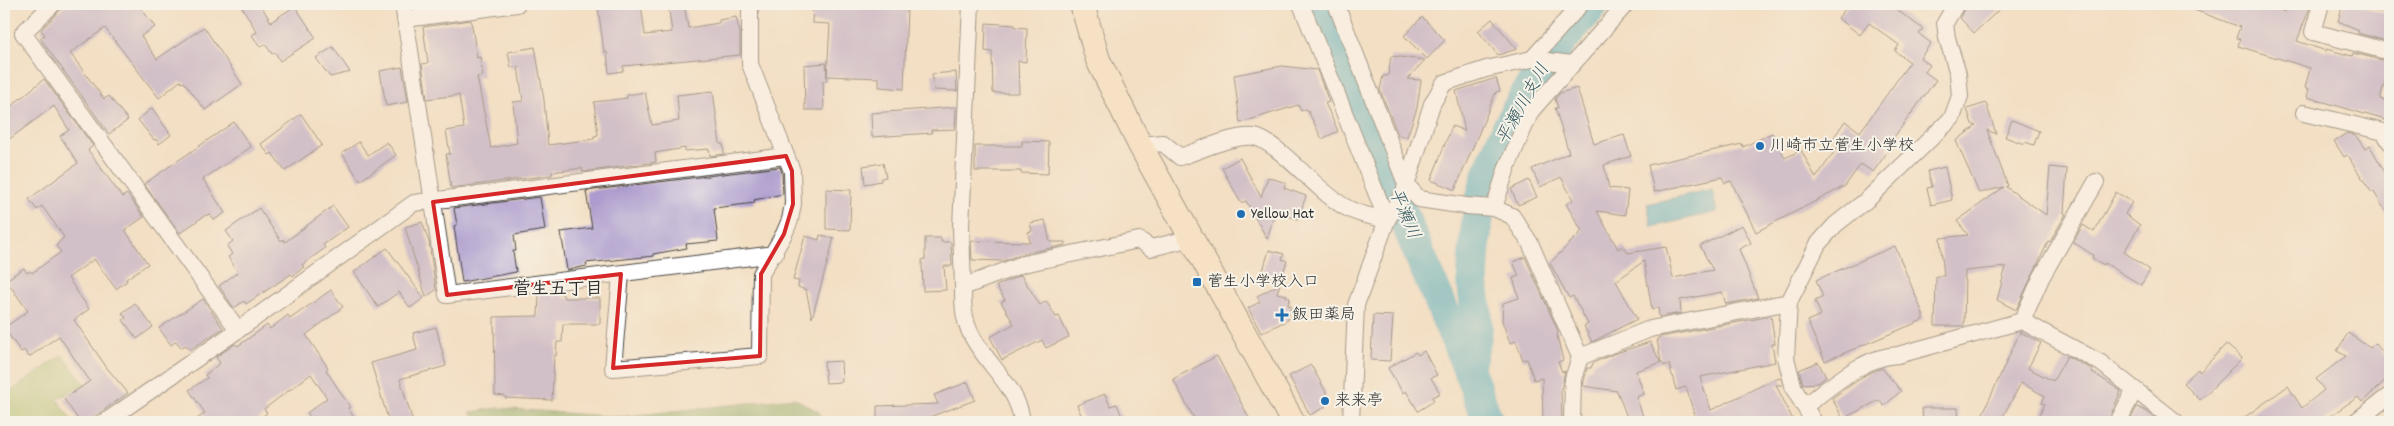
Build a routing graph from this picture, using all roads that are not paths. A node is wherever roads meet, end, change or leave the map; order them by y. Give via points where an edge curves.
1 (53, 4) edge
2 (517, 4) edge
3 (750, 4) edge
4 (971, 4) edge
5 (1082, 4) edge
6 (1301, 4) edge
7 (1336, 4) edge
8 (1581, 4) edge
9 (1626, 4) edge
10 (1956, 4) edge
11 (2321, 4) edge
12 (404, 12) edge
13 (2390, 52) edge
14 (1532, 59) junction
15 (1572, 64) junction
16 (2304, 112) dead end
17 (2390, 142) edge
18 (1140, 145) junction
19 (786, 156) junction
20 (2096, 182) dead end
21 (1405, 188) junction
22 (433, 202) junction
23 (1494, 208) junction
24 (1389, 218) junction
25 (1192, 238) junction
26 (775, 254) junction
27 (621, 274) junction
28 (962, 287) junction
29 (1789, 302) junction
30 (2022, 321) junction
31 (238, 330) junction
32 (1580, 357) junction
33 (2134, 391) junction
34 (2390, 395) edge
35 (1804, 406) junction
36 (104, 422) edge
37 (1022, 422) edge
38 (1293, 422) edge
39 (1351, 422) edge
40 (1572, 422) edge
41 (1814, 422) edge
42 (2118, 422) edge
43 (2176, 422) edge
44 (2355, 422) edge

1 - 31 street via 23,33
2 - 12 street
3 - 19 street via 750,64
4 - 28 street via 961,226
5 - 18 street via 1098,60
6 - 24 street
7 - 21 street
8 - 14 street
9 - 15 street
10 - 29 street via 1945,23 1960,96 1952,118 1868,200 1834,225 1818,244
11 - 13 street via 2313,32
12 - 22 street
14 - 15 street
14 - 21 street via 1444,83 1432,104
15 - 23 street via 1531,111
16 - 17 street via 2384,132
18 - 24 street via 1164,143 1180,156 1253,137 1268,142 1347,209
18 - 25 street
19 - 22 street
19 - 26 street via 792,171 793,204 790,220
20 - 30 street via 2041,278
21 - 23 street via 1419,199
21 - 24 street
22 - 27 street via 447,295
22 - 31 street via 414,203
23 - 32 street via 1512,216 1530,243
24 - 39 street via 1356,305
25 - 28 street via 1151,248 1139,240 1023,264
25 - 38 street
26 - 27 street
26 - 27 street via 761,274 760,356 613,368
28 - 37 street via 970,333 1013,395
29 - 32 street via 1650,329
29 - 35 street via 1786,358 1794,388
30 - 33 street via 2101,363
30 - 35 street via 1884,356 1842,379
31 - 36 street
32 - 40 street via 1573,379
33 - 42 street
33 - 43 street
34 - 44 street
35 - 41 street

